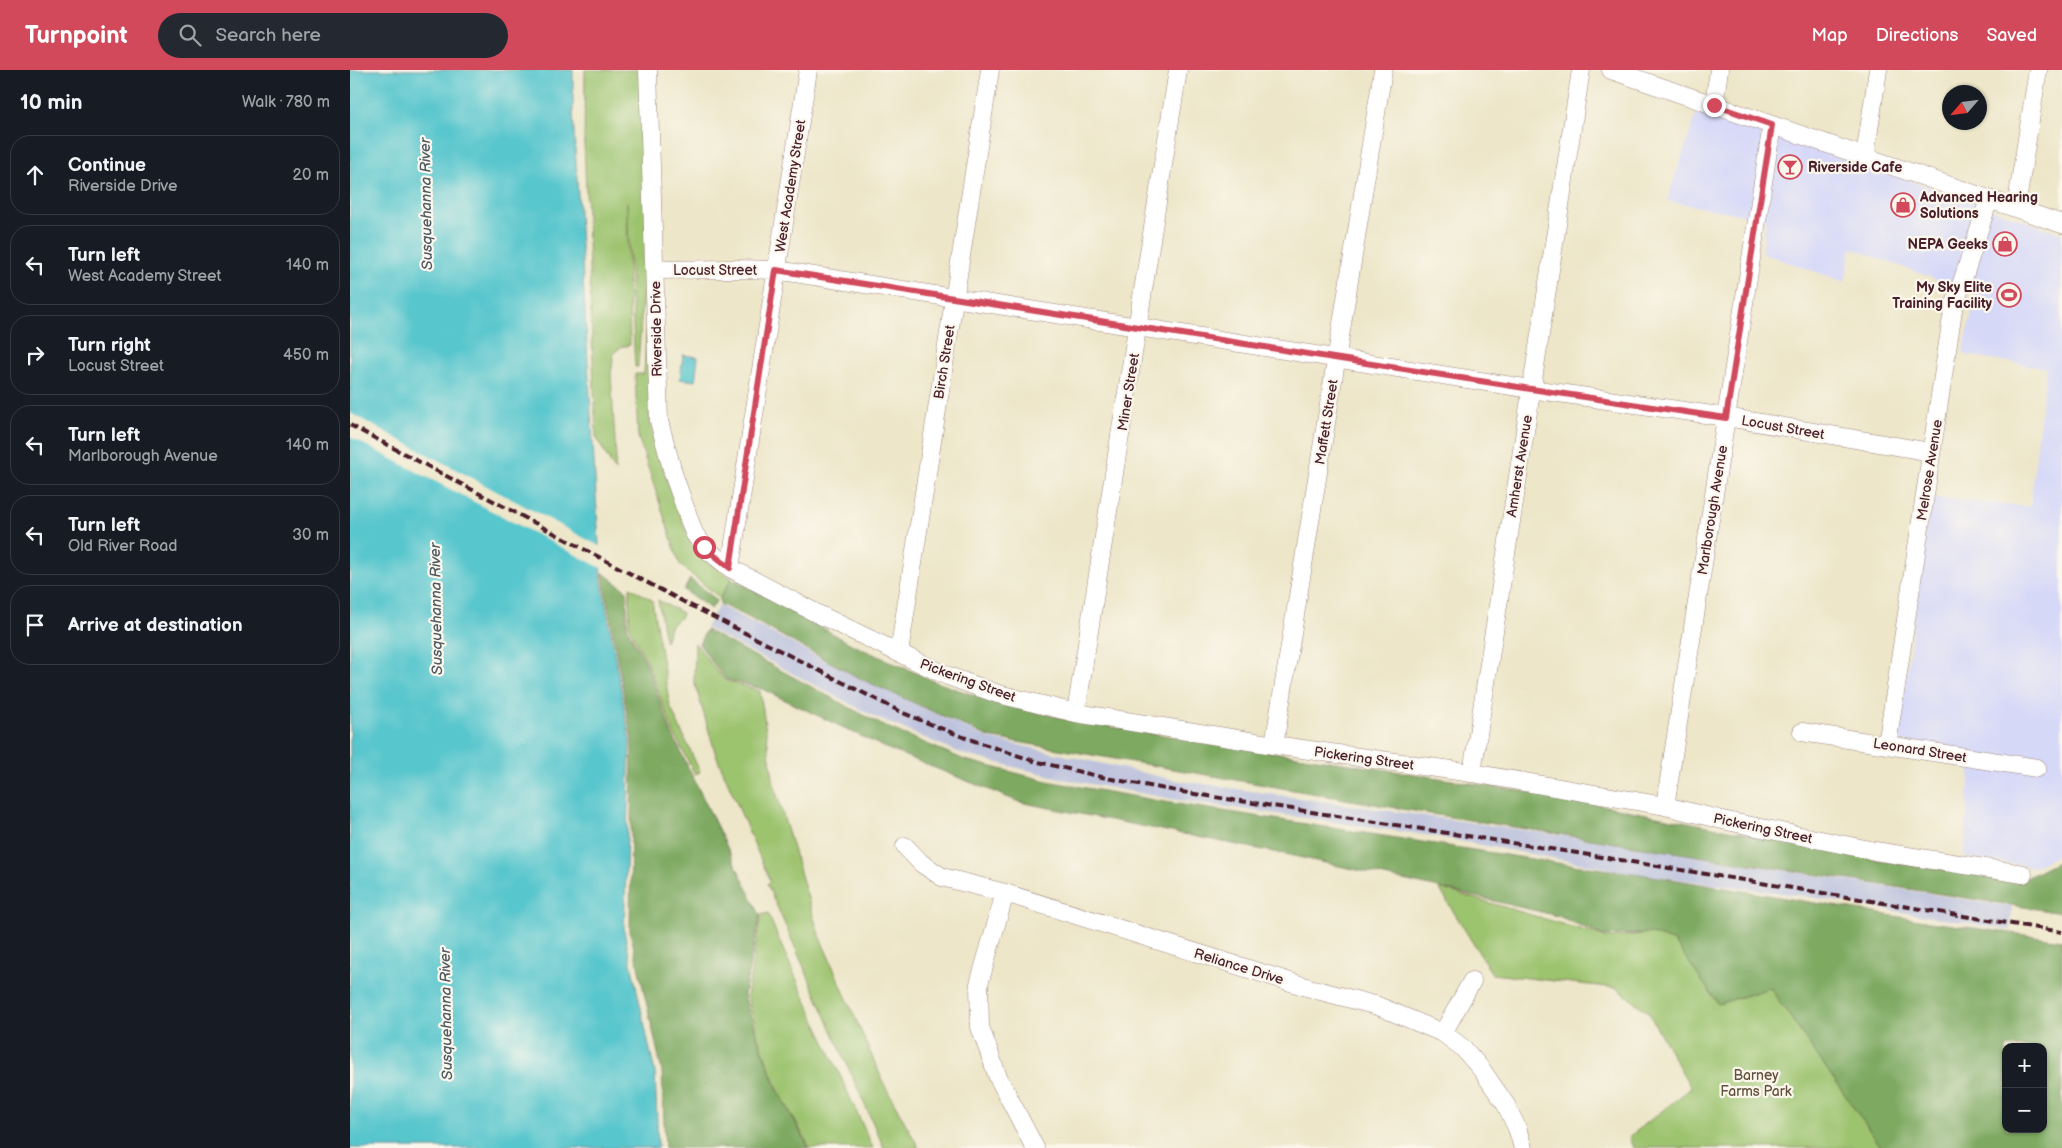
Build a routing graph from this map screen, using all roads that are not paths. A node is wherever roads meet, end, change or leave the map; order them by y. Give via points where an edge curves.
1 (648, 70) edge
2 (808, 70) edge
3 (990, 70) edge
4 (1178, 70) edge
5 (1383, 70) edge
6 (1581, 70) edge
7 (1611, 70) edge
8 (1719, 70) edge
9 (1878, 70) edge
10 (2038, 70) edge
11 (1714, 105) junction
12 (1772, 125) junction
13 (1865, 156) junction
14 (1989, 199) junction
15 (2016, 208) junction
16 (2062, 224) edge
17 (655, 270) junction
18 (776, 270) junction
19 (954, 298) junction
20 (1138, 328) junction
21 (1336, 358) junction
22 (1531, 389) junction
23 (1726, 418) junction
24 (1931, 452) junction
25 (730, 568) junction
26 (899, 654) junction
27 (1076, 713) junction
28 (1802, 732) dead end
29 (1274, 745) junction
30 (1887, 745) junction
31 (2037, 768) dead end
32 (1472, 773) junction
33 (1665, 806) junction
34 (905, 846) dead end
35 (2022, 874) dead end
36 (1005, 893) junction
37 (1472, 981) dead end
38 (1442, 1033) junction
39 (1035, 1148) edge
40 (1523, 1148) edge

1 - 17 street, Riverside Drive
2 - 18 street, West Academy Street
3 - 19 street, Birch Street
4 - 20 street, Miner Street
5 - 21 street, Maffett Street
6 - 22 street, Amherst Avenue
7 - 11 street
8 - 11 street
9 - 13 street
10 - 15 street
11 - 12 street
12 - 13 street
12 - 23 street, Marlborough Avenue
13 - 14 street
14 - 15 street
14 - 24 street, Melrose Avenue via 1954,310
15 - 16 street
17 - 18 street, Locust Street
17 - 25 street, Riverside Drive via 658,421 664,447 694,533 704,547
18 - 19 street, Locust Street
18 - 25 street, West Academy Street
19 - 20 street, Locust Street
19 - 26 street, Birch Street
20 - 21 street, Locust Street
20 - 27 street, Miner Street
21 - 22 street, Locust Street
21 - 29 street, Maffett Street
22 - 23 street, Locust Street
22 - 32 street, Amherst Avenue
23 - 24 street, Locust Street
23 - 33 street, Marlborough Avenue
24 - 30 street, Melrose Avenue
25 - 26 street, Pickering Street
26 - 27 street, Pickering Street via 998,694
27 - 29 street, Pickering Street
28 - 30 street, Leonard Street
29 - 32 street, Pickering Street
30 - 31 street, Leonard Street
32 - 33 street, Pickering Street
33 - 35 street, Pickering Street via 1876,850
34 - 36 street, Reliance Drive via 920,863 942,876
36 - 38 street, Reliance Drive via 1378,1006
36 - 39 street via 979,984 980,1027 998,1077
37 - 38 street
38 - 40 street, Reliance Drive via 1462,1048 1482,1070 1506,1105

